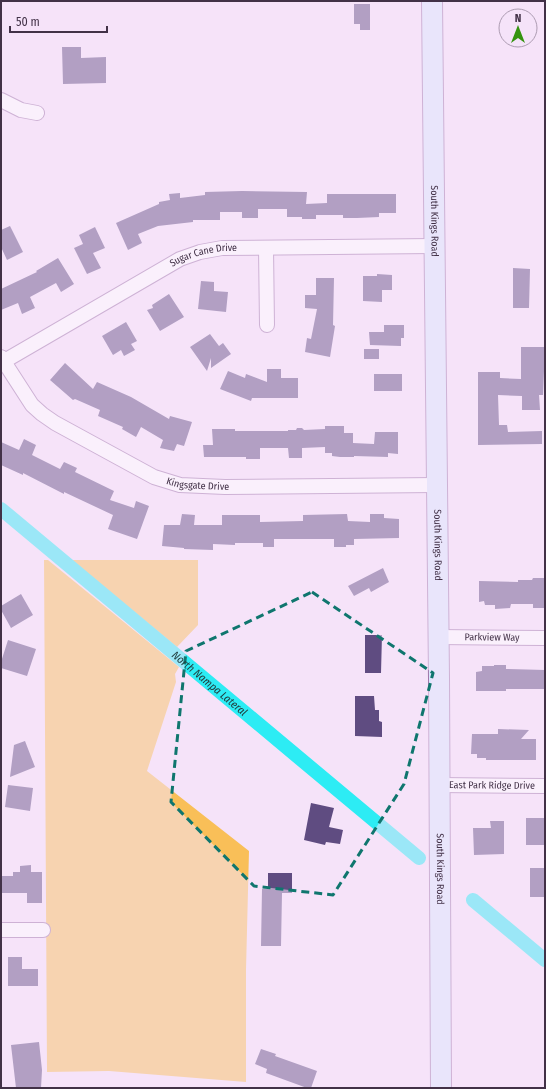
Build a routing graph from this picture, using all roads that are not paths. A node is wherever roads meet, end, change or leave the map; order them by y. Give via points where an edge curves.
1 (432, 1) edge
2 (1, 100) edge
3 (37, 113) dead end
4 (434, 246) junction
5 (266, 248) junction
6 (267, 325) dead end
7 (2, 360) edge
8 (436, 485) junction
9 (438, 637) junction
10 (545, 638) edge
11 (439, 785) junction
12 (545, 786) edge
13 (1, 930) edge
14 (43, 930) dead end
15 (440, 1088) edge

1 - 4 main road, South Kings Road
2 - 3 street via 21,110
4 - 5 street, Sugar Cane Drive
4 - 8 main road, South Kings Road
5 - 6 street
5 - 7 street, Sugar Cane Drive via 222,248 180,259
7 - 8 street, Kingsgate Drive via 32,405 54,423 154,477 180,485
8 - 9 main road, South Kings Road
9 - 10 street, Parkview Way
9 - 11 main road, South Kings Road
11 - 12 street, East Park Ridge Drive
11 - 15 main road, South Kings Road
13 - 14 street

